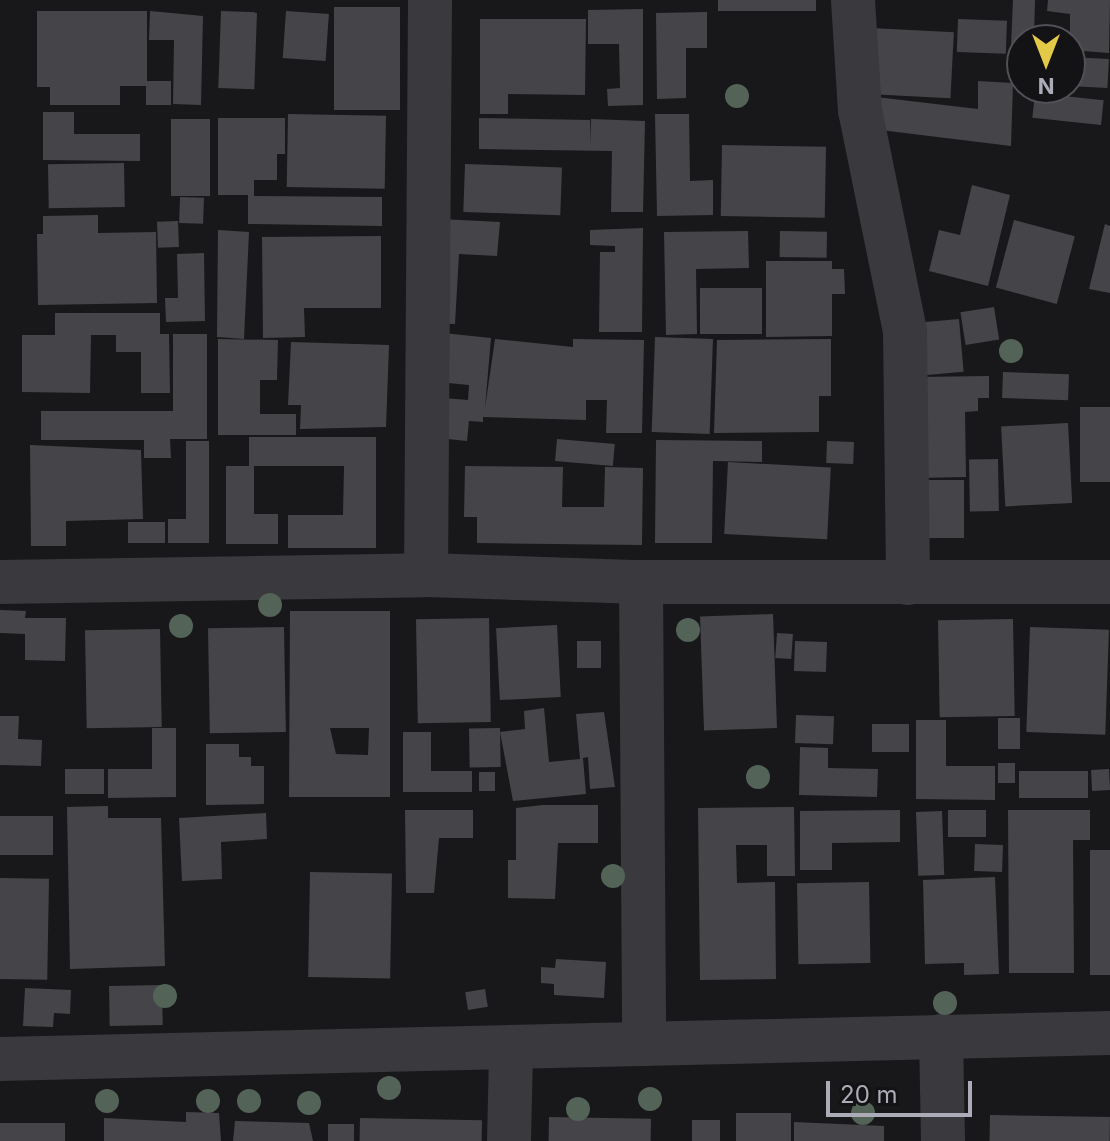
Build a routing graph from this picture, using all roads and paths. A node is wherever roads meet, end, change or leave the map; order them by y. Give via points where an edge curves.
1 (430, 0) edge
2 (853, 0) edge
3 (426, 575) junction
4 (0, 582) edge
5 (641, 582) junction
6 (1110, 582) edge
7 (908, 583) junction
8 (1110, 1033) edge
9 (941, 1036) junction
10 (644, 1044) junction
11 (511, 1051) junction
12 (0, 1059) edge
13 (509, 1141) edge
14 (943, 1141) edge

1 - 3 street
2 - 7 street via 860,110 905,331
3 - 4 street
3 - 5 street
5 - 7 street
5 - 10 street
6 - 7 street
8 - 9 street
9 - 10 street
9 - 14 street
10 - 11 street
11 - 12 street
11 - 13 street

